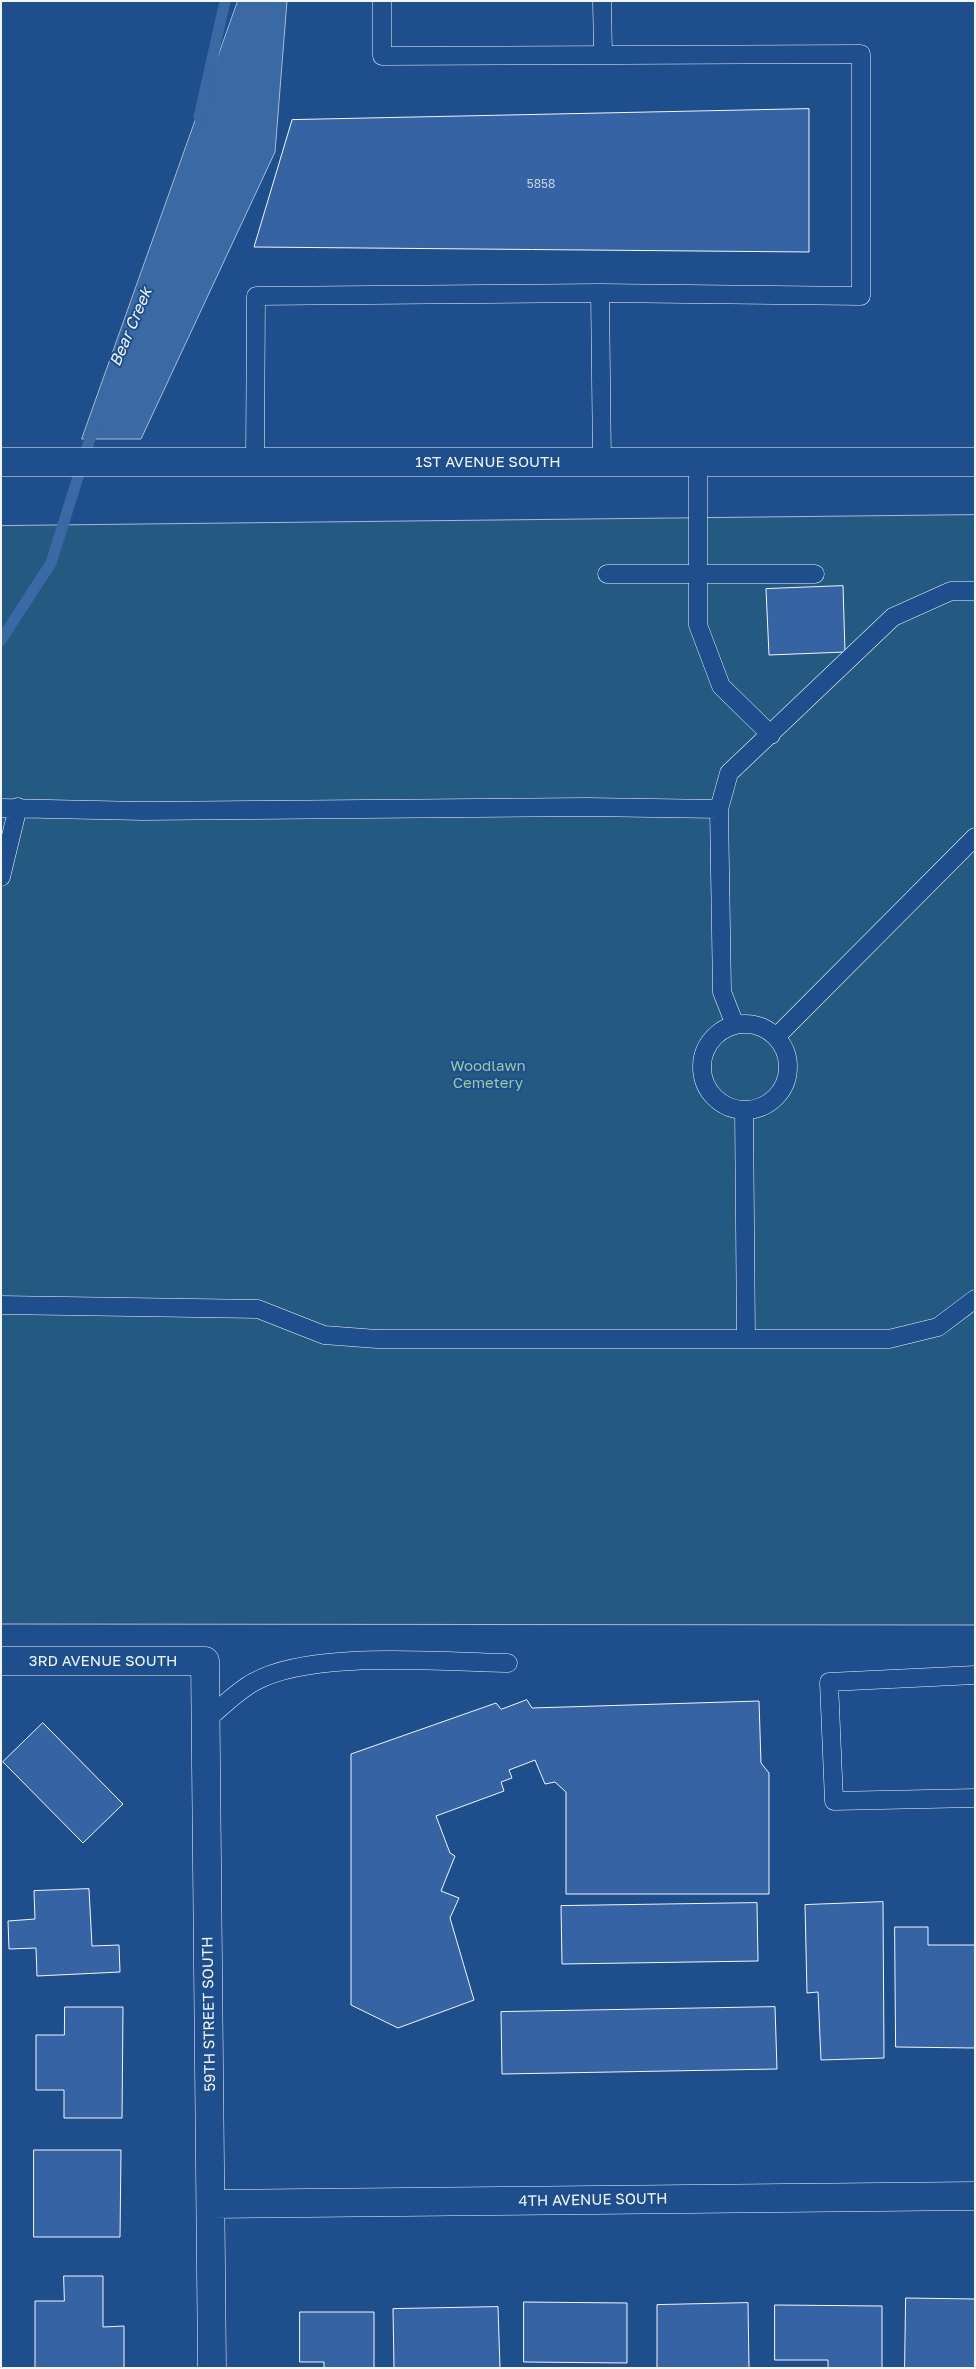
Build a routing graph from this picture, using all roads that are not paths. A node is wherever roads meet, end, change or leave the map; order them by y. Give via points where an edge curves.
1 (382, 1) edge
2 (602, 1) edge
3 (603, 54) junction
4 (600, 293) junction
5 (255, 461) junction
6 (7, 462) edge
7 (602, 462) junction
8 (698, 462) junction
9 (975, 462) edge
10 (608, 574) dead end
11 (698, 574) junction
12 (815, 574) dead end
13 (975, 591) edge
14 (771, 734) junction
15 (9, 808) edge
16 (718, 809) junction
17 (975, 837) edge
18 (1, 877) edge
19 (736, 1025) junction
20 (776, 1037) junction
21 (744, 1110) junction
22 (975, 1299) edge
23 (1, 1305) edge
24 (746, 1339) junction
25 (1, 1661) edge
26 (205, 1661) joint
27 (508, 1663) dead end
28 (975, 1675) edge
29 (206, 1720) junction
30 (975, 1798) edge
31 (975, 2196) edge
32 (212, 2204) junction
33 (212, 2368) edge

1 - 3 lane via 382,56
2 - 3 lane
3 - 4 lane via 861,54 861,296
4 - 5 lane via 256,296
4 - 7 lane
5 - 6 street, 1ST AVENUE SOUTH
5 - 7 street, 1ST AVENUE SOUTH
7 - 8 street, 1ST AVENUE SOUTH
8 - 9 street, 1ST AVENUE SOUTH
8 - 11 lane
10 - 11 lane
11 - 12 lane
11 - 14 lane via 698,625 721,686
13 - 14 lane via 951,591 893,617
14 - 16 lane via 729,773
15 - 16 lane via 143,811
15 - 18 lane via 7,861
16 - 19 lane via 722,992
17 - 20 lane
19 - 20 lane via 764,1028
19 - 21 lane via 722,1030 704,1052 703,1079 714,1096 730,1108
20 - 21 lane via 788,1063 782,1091 772,1102
21 - 24 lane
22 - 24 lane via 938,1326 889,1339
23 - 24 lane via 258,1310 324,1335 377,1339
25 - 26 street, 3RD AVENUE SOUTH
26 - 29 street, 59TH STREET SOUTH
27 - 29 lane via 345,1661 278,1671 253,1682
28 - 30 lane via 829,1682 834,1801
29 - 32 street, 59TH STREET SOUTH
31 - 32 street, 4TH AVENUE SOUTH
32 - 33 street, 59TH STREET SOUTH

